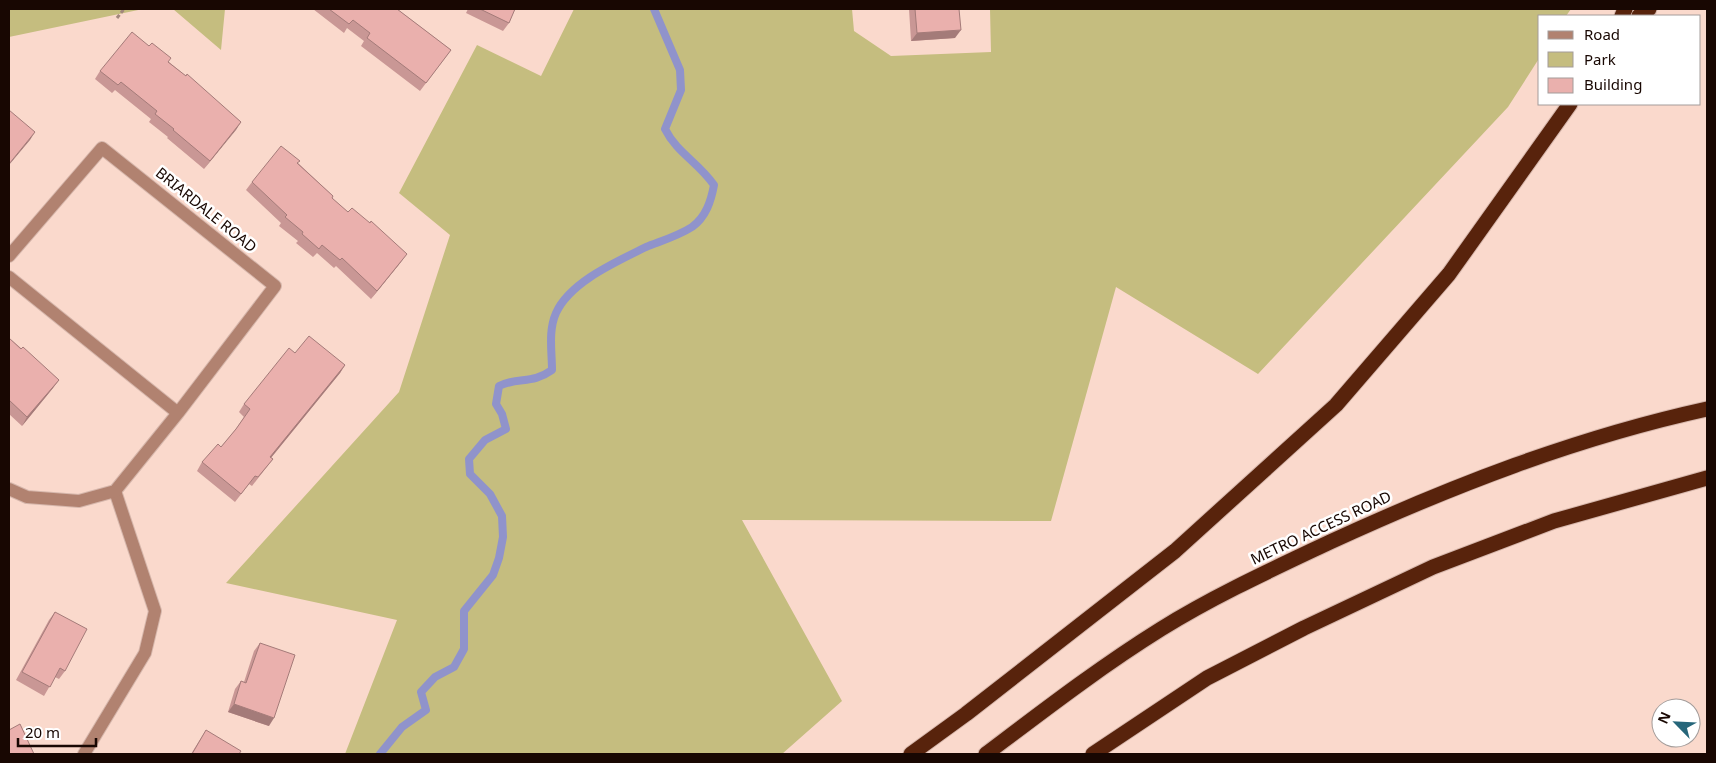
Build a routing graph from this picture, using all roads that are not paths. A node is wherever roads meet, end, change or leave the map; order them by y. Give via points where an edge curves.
1 (1569, 105) edge
2 (9, 256) edge
3 (9, 278) edge
4 (1707, 409) edge
5 (178, 413) junction
6 (1707, 478) edge
7 (9, 488) edge
8 (115, 491) junction
9 (84, 754) edge
10 (911, 754) edge
11 (986, 754) edge
12 (1094, 754) edge

1 - 10 highway via 1449,274 1336,405 1175,551
2 - 5 street, BRIARDALE ROAD via 102,148 276,286
3 - 5 street
4 - 11 highway, METRO ACCESS ROAD via 1541,454 1400,510 1262,574 1161,629
5 - 8 street, BRIARDALE ROAD
6 - 12 highway via 1554,521 1432,567 1207,678
7 - 8 street via 27,497 79,502
8 - 9 street via 155,611 144,653

